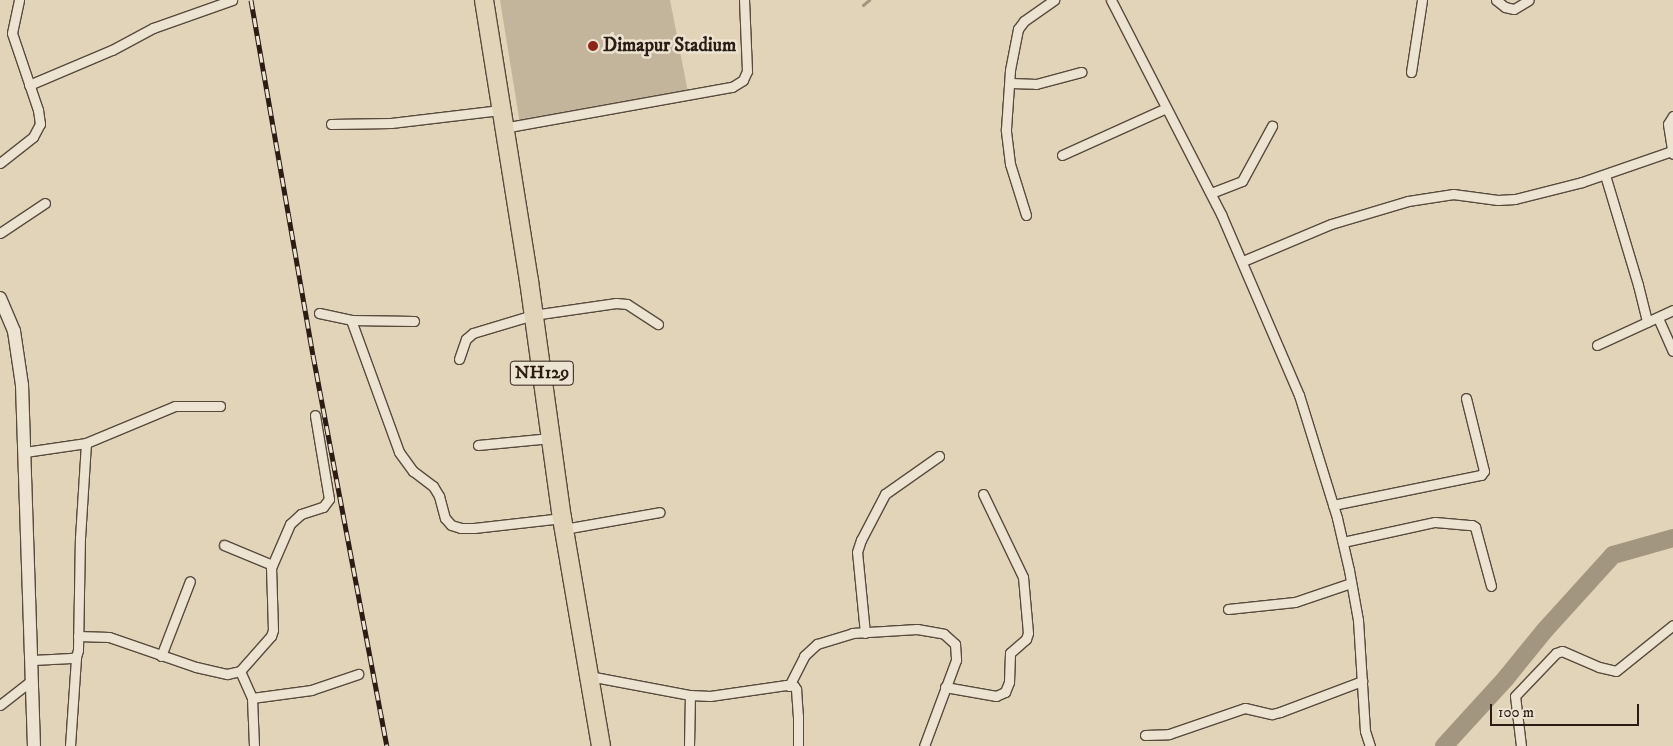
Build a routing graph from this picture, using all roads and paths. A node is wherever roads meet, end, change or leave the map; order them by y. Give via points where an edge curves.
1 (19, 0) edge
2 (232, 0) edge
3 (484, 0) edge
4 (744, 0) edge
5 (1054, 0) edge
6 (1111, 0) edge
7 (1422, 0) edge
8 (1496, 0) edge
9 (1529, 0) edge
10 (1081, 72) dead end
11 (1411, 72) dead end
12 (1010, 83) junction
13 (29, 85) junction
14 (1166, 108) junction
15 (500, 110) junction
16 (1673, 116) edge
17 (331, 124) dead end
18 (1272, 126) dead end
19 (503, 128) junction
20 (1672, 152) edge
21 (1062, 155) dead end
22 (0, 163) edge
23 (1605, 175) junction
24 (1210, 193) junction
25 (46, 203) dead end
26 (1026, 215) dead end
27 (0, 233) edge
28 (1243, 261) junction
29 (0, 298) edge
30 (1673, 310) edge
31 (319, 313) dead end
32 (534, 315) junction
33 (1658, 318) junction
34 (351, 320) junction
35 (414, 321) dead end
36 (1647, 322) junction
37 (658, 324) dead end
38 (1597, 345) dead end
39 (1673, 351) edge
40 (458, 359) dead end
41 (1466, 398) dead end
42 (220, 406) dead end
43 (315, 415) dead end
44 (551, 438) junction
45 (86, 443) junction
46 (478, 445) dead end
47 (25, 452) junction
48 (938, 456) dead end
49 (983, 494) dead end
50 (1333, 505) junction
51 (660, 512) dead end
52 (563, 524) junction
53 (1343, 542) junction
54 (224, 545) dead end
55 (272, 565) junction
56 (190, 582) dead end
57 (1351, 583) junction
58 (1491, 586) dead end
59 (1228, 609) dead end
60 (1673, 625) edge
61 (865, 632) junction
62 (78, 636) junction
63 (76, 656) junction
64 (161, 656) junction
65 (33, 660) junction
66 (240, 671) junction
67 (358, 674) dead end
68 (589, 676) junction
69 (32, 680) junction
70 (1362, 681) junction
71 (790, 686) junction
72 (945, 687) junction
73 (690, 695) junction
74 (252, 698) junction
75 (0, 704) edge
76 (1146, 735) dead end
77 (34, 746) edge
78 (70, 746) edge
79 (254, 746) edge
80 (601, 746) edge
81 (689, 746) edge
82 (798, 746) edge
83 (924, 746) edge
84 (1370, 746) edge
85 (1521, 746) edge

1 - 13 street via 12,33
2 - 13 street via 153,28 112,50
3 - 15 highway, NH129
4 - 19 street via 747,71 743,80 732,87
5 - 12 street via 1018,29
6 - 14 street
7 - 11 street
8 - 9 street via 1514,8
10 - 12 street via 1036,84
12 - 26 street via 1006,130 1010,164
13 - 22 street via 40,124 33,137
14 - 21 street
14 - 24 street
15 - 17 street via 392,123
15 - 19 highway, NH129
16 - 20 street via 1668,124
18 - 24 street via 1242,181
19 - 32 highway, NH129
20 - 23 street
23 - 28 street via 1515,200 1453,194 1408,201 1331,224
23 - 36 street
24 - 28 street
25 - 27 street
28 - 50 street via 1299,395
29 - 47 main road via 14,331 22,385
30 - 33 street
31 - 34 street
32 - 37 street via 616,303 627,304
32 - 40 street via 473,333 466,339
32 - 44 highway, NH129
33 - 36 street
33 - 39 street
34 - 35 street
34 - 52 street via 399,452 412,471 433,486 445,518 451,525 474,528
36 - 38 street
41 - 50 street via 1484,471 1482,475
42 - 45 street via 175,406
43 - 55 street via 329,499 323,508 294,518
44 - 46 street
44 - 52 highway, NH129
45 - 47 street
45 - 62 street
47 - 65 main road
48 - 61 street via 885,494 861,540 857,552
49 - 72 street via 1023,577 1028,634 1010,653 1009,682 1005,692 996,696
50 - 53 street
51 - 52 street
52 - 68 highway, NH129
53 - 57 street
53 - 58 street via 1435,522 1472,524
54 - 55 street
55 - 66 street via 273,630 268,642
56 - 64 street
57 - 59 street via 1296,602
57 - 70 street via 1358,620
60 - 85 street via 1618,670 1599,667 1562,652 1556,653 1517,693 1515,700
61 - 71 street via 817,644 804,656
61 - 72 street via 917,629 952,639 957,649 956,660
62 - 63 street
62 - 64 street via 110,637
63 - 65 street
63 - 78 street
64 - 66 street via 227,674
65 - 69 main road
66 - 74 street
67 - 74 street via 311,690
68 - 73 street
68 - 80 highway, NH129
69 - 75 street
69 - 77 main road
70 - 76 street via 1280,712 1272,714 1244,708 1169,734
70 - 84 street via 1365,731
71 - 73 street via 710,696
71 - 82 street via 796,689
72 - 83 street
73 - 81 street
74 - 79 street

